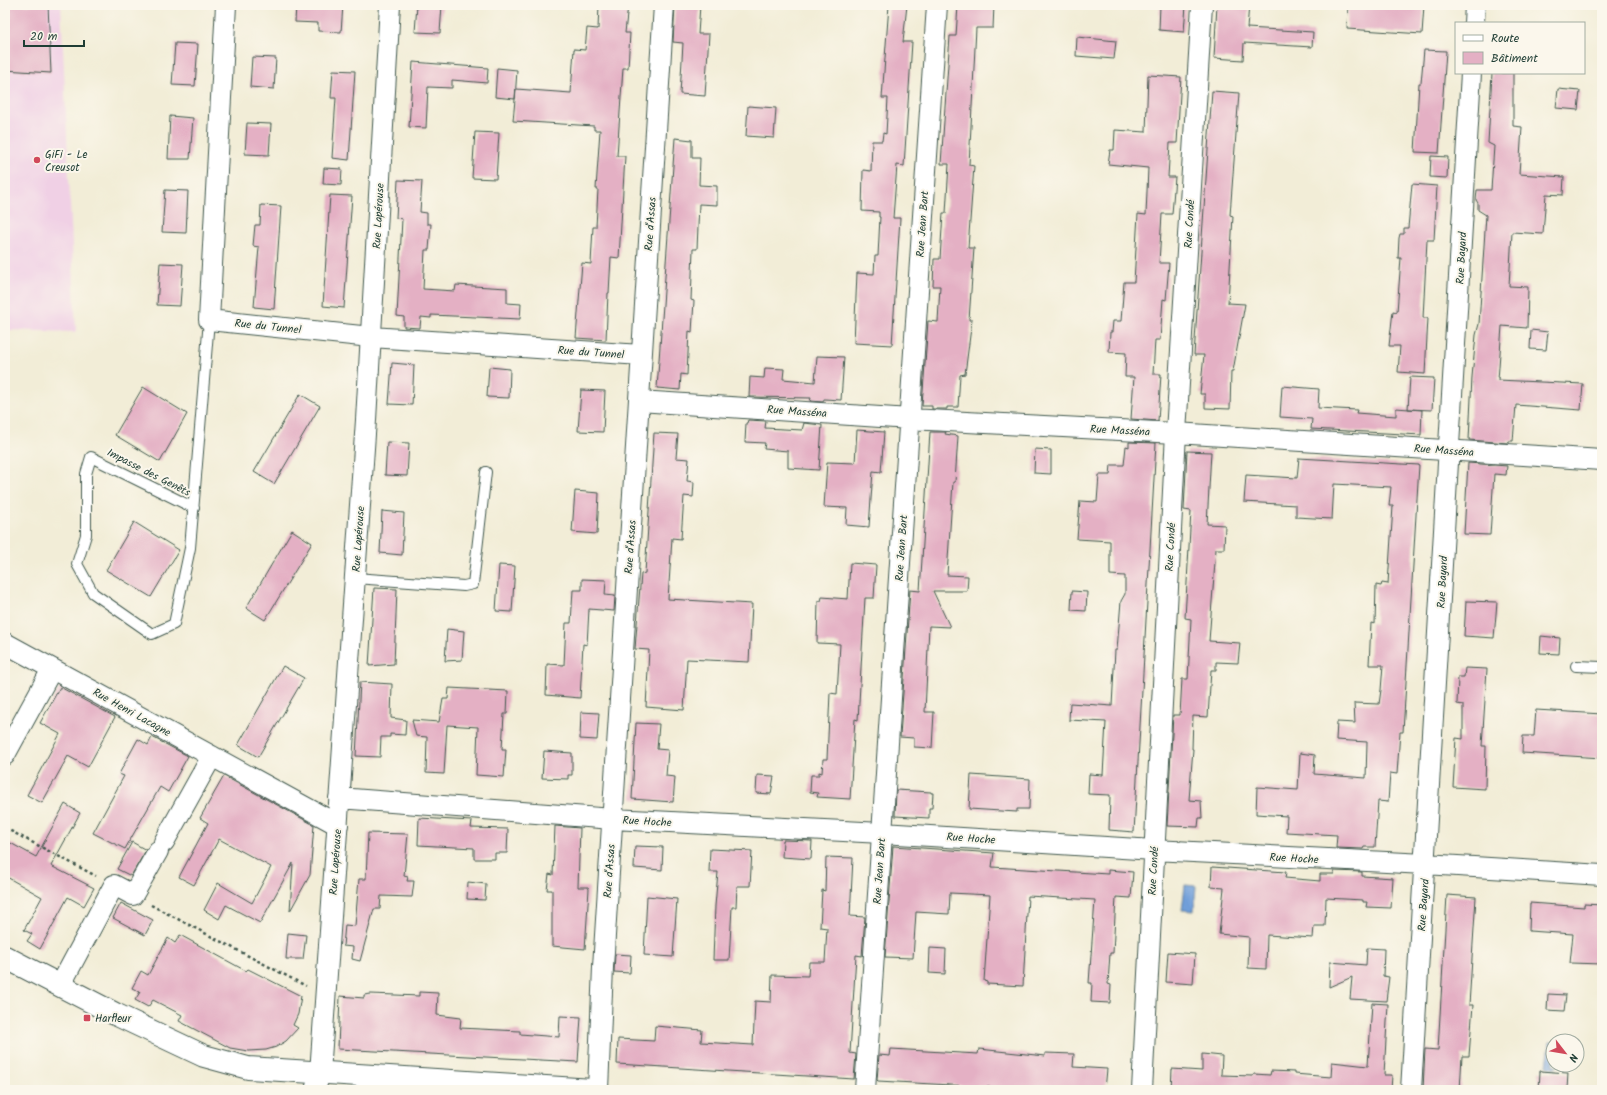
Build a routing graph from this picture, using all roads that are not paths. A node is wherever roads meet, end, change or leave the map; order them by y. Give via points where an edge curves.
1 (226, 5) edge
2 (390, 5) edge
3 (664, 5) edge
4 (937, 5) edge
5 (1202, 5) edge
6 (1475, 5) edge
7 (1474, 22) edge
8 (1472, 74) edge
9 (209, 320) junction
10 (370, 337) junction
11 (641, 355) junction
12 (639, 401) junction
13 (910, 419) junction
14 (1176, 432) junction
15 (1450, 450) junction
16 (1602, 460) edge
17 (486, 472) dead end
18 (194, 508) junction
19 (355, 578) junction
20 (5, 643) edge
21 (1576, 666) dead end
22 (1602, 667) edge
23 (52, 669) junction
24 (5, 755) edge
25 (212, 756) junction
26 (339, 798) junction
27 (613, 819) junction
28 (338, 825) junction
29 (882, 833) junction
30 (1154, 850) junction
31 (1425, 864) junction
32 (1602, 876) edge
33 (5, 957) edge
34 (60, 986) junction
35 (318, 1082) edge
36 (593, 1090) edge
37 (598, 1090) edge
38 (865, 1090) edge
39 (1142, 1090) edge
40 (1411, 1090) edge

1 - 9 street
2 - 10 street, Rue Lapérouse
3 - 11 street, Rue d'Assas
4 - 13 street, Rue Jean Bart
5 - 14 street, Rue Condé
6 - 7 street
8 - 15 street, Rue Bayard
9 - 10 street, Rue du Tunnel
9 - 18 lane, Impasse des Genêts
10 - 11 street, Rue du Tunnel
10 - 19 street, Rue Lapérouse
11 - 12 street, Rue d'Assas
12 - 13 street, Rue Masséna
12 - 27 street, Rue d'Assas
13 - 14 street, Rue Masséna
13 - 29 street, Rue Jean Bart
14 - 15 street, Rue Masséna
14 - 30 street, Rue Condé
15 - 16 street, Rue Masséna
15 - 31 street, Rue Bayard
17 - 19 lane via 473,584 464,586
18 - 18 lane, Impasse des Genêts via 190,548 174,624 152,634 93,593 77,564 86,535 86,474 91,457
19 - 26 street, Rue Lapérouse
20 - 23 street, Rue Henri Lacagne
21 - 22 lane
23 - 24 street
23 - 25 street, Rue Henri Lacagne
25 - 28 street, Rue Henri Lacagne
25 - 34 street via 133,895 114,885
26 - 27 street, Rue Hoche
26 - 28 street, Rue Lapérouse
27 - 29 street, Rue Hoche
27 - 37 street, Rue d'Assas
28 - 35 street, Rue Lapérouse
29 - 30 street, Rue Hoche
29 - 38 street, Rue Jean Bart
30 - 31 street, Rue Hoche
30 - 39 street, Rue Condé
31 - 32 street, Rue Hoche
31 - 40 street, Rue Bayard
33 - 34 street
34 - 35 street via 204,1056
35 - 36 street

